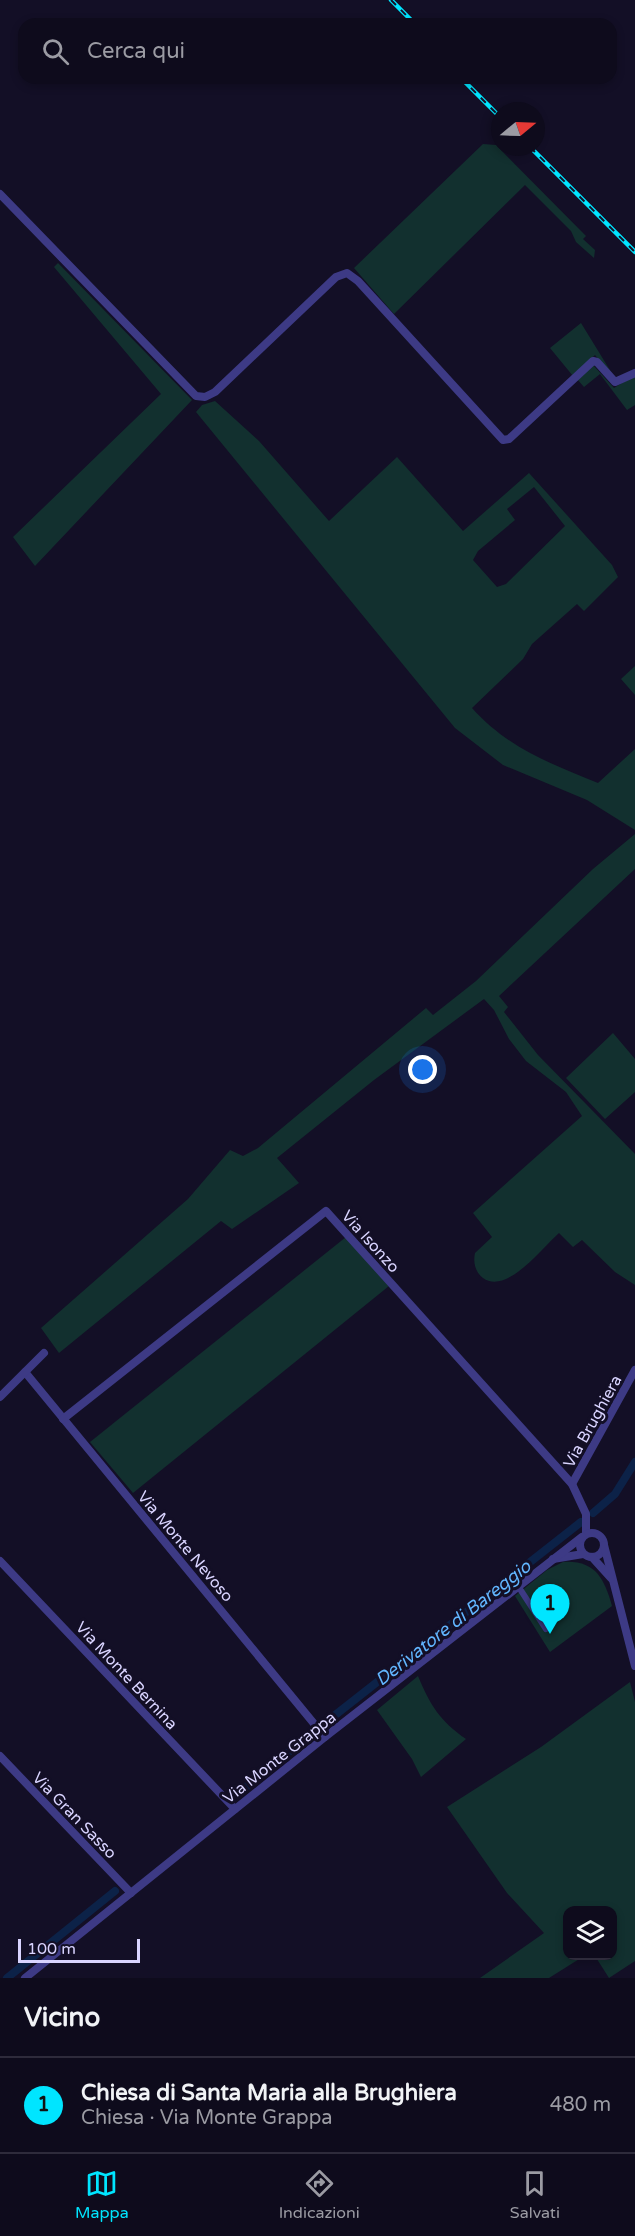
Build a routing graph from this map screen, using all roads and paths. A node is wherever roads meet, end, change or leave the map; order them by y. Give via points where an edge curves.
1 (0, 194) edge
2 (635, 372) edge
3 (44, 1353) dead end
4 (635, 1370) edge
5 (25, 1372) junction
6 (0, 1397) edge
7 (63, 1419) junction
8 (572, 1484) junction
9 (586, 1514) junction
10 (599, 1534) junction
11 (584, 1535) junction
12 (604, 1545) junction
13 (587, 1556) junction
14 (552, 1560) junction
15 (0, 1561) edge
16 (614, 1585) junction
17 (518, 1586) junction
18 (546, 1629) dead end
19 (635, 1666) edge
20 (325, 1737) junction
21 (0, 1756) edge
22 (235, 1809) junction
23 (131, 1893) junction
24 (25, 1978) edge

1 - 2 street via 196,396 215,392 336,278 347,273 503,440 509,439 593,361 615,382
3 - 5 street
4 - 8 street, Via Brughiera
5 - 6 street
5 - 7 street, Via Monte Nevoso
7 - 8 street, Via Isonzo via 326,1210
7 - 20 street, Via Monte Nevoso
8 - 9 street
9 - 10 street
9 - 11 street
10 - 11 street
10 - 12 street
11 - 13 street via 579,1545
11 - 14 street, Via Monte Grappa
12 - 13 street via 599,1555
12 - 16 street
13 - 14 street, Via Monte Grappa
13 - 16 street via 603,1567
14 - 17 street, Via Monte Grappa
15 - 22 street, Via Monte Bernina
16 - 19 street
17 - 18 street
17 - 20 street, Via Monte Grappa
20 - 22 street, Via Monte Grappa
21 - 23 street, Via Gran Sasso
22 - 23 street, Via Monte Grappa
23 - 24 street, Via Monte Grappa

